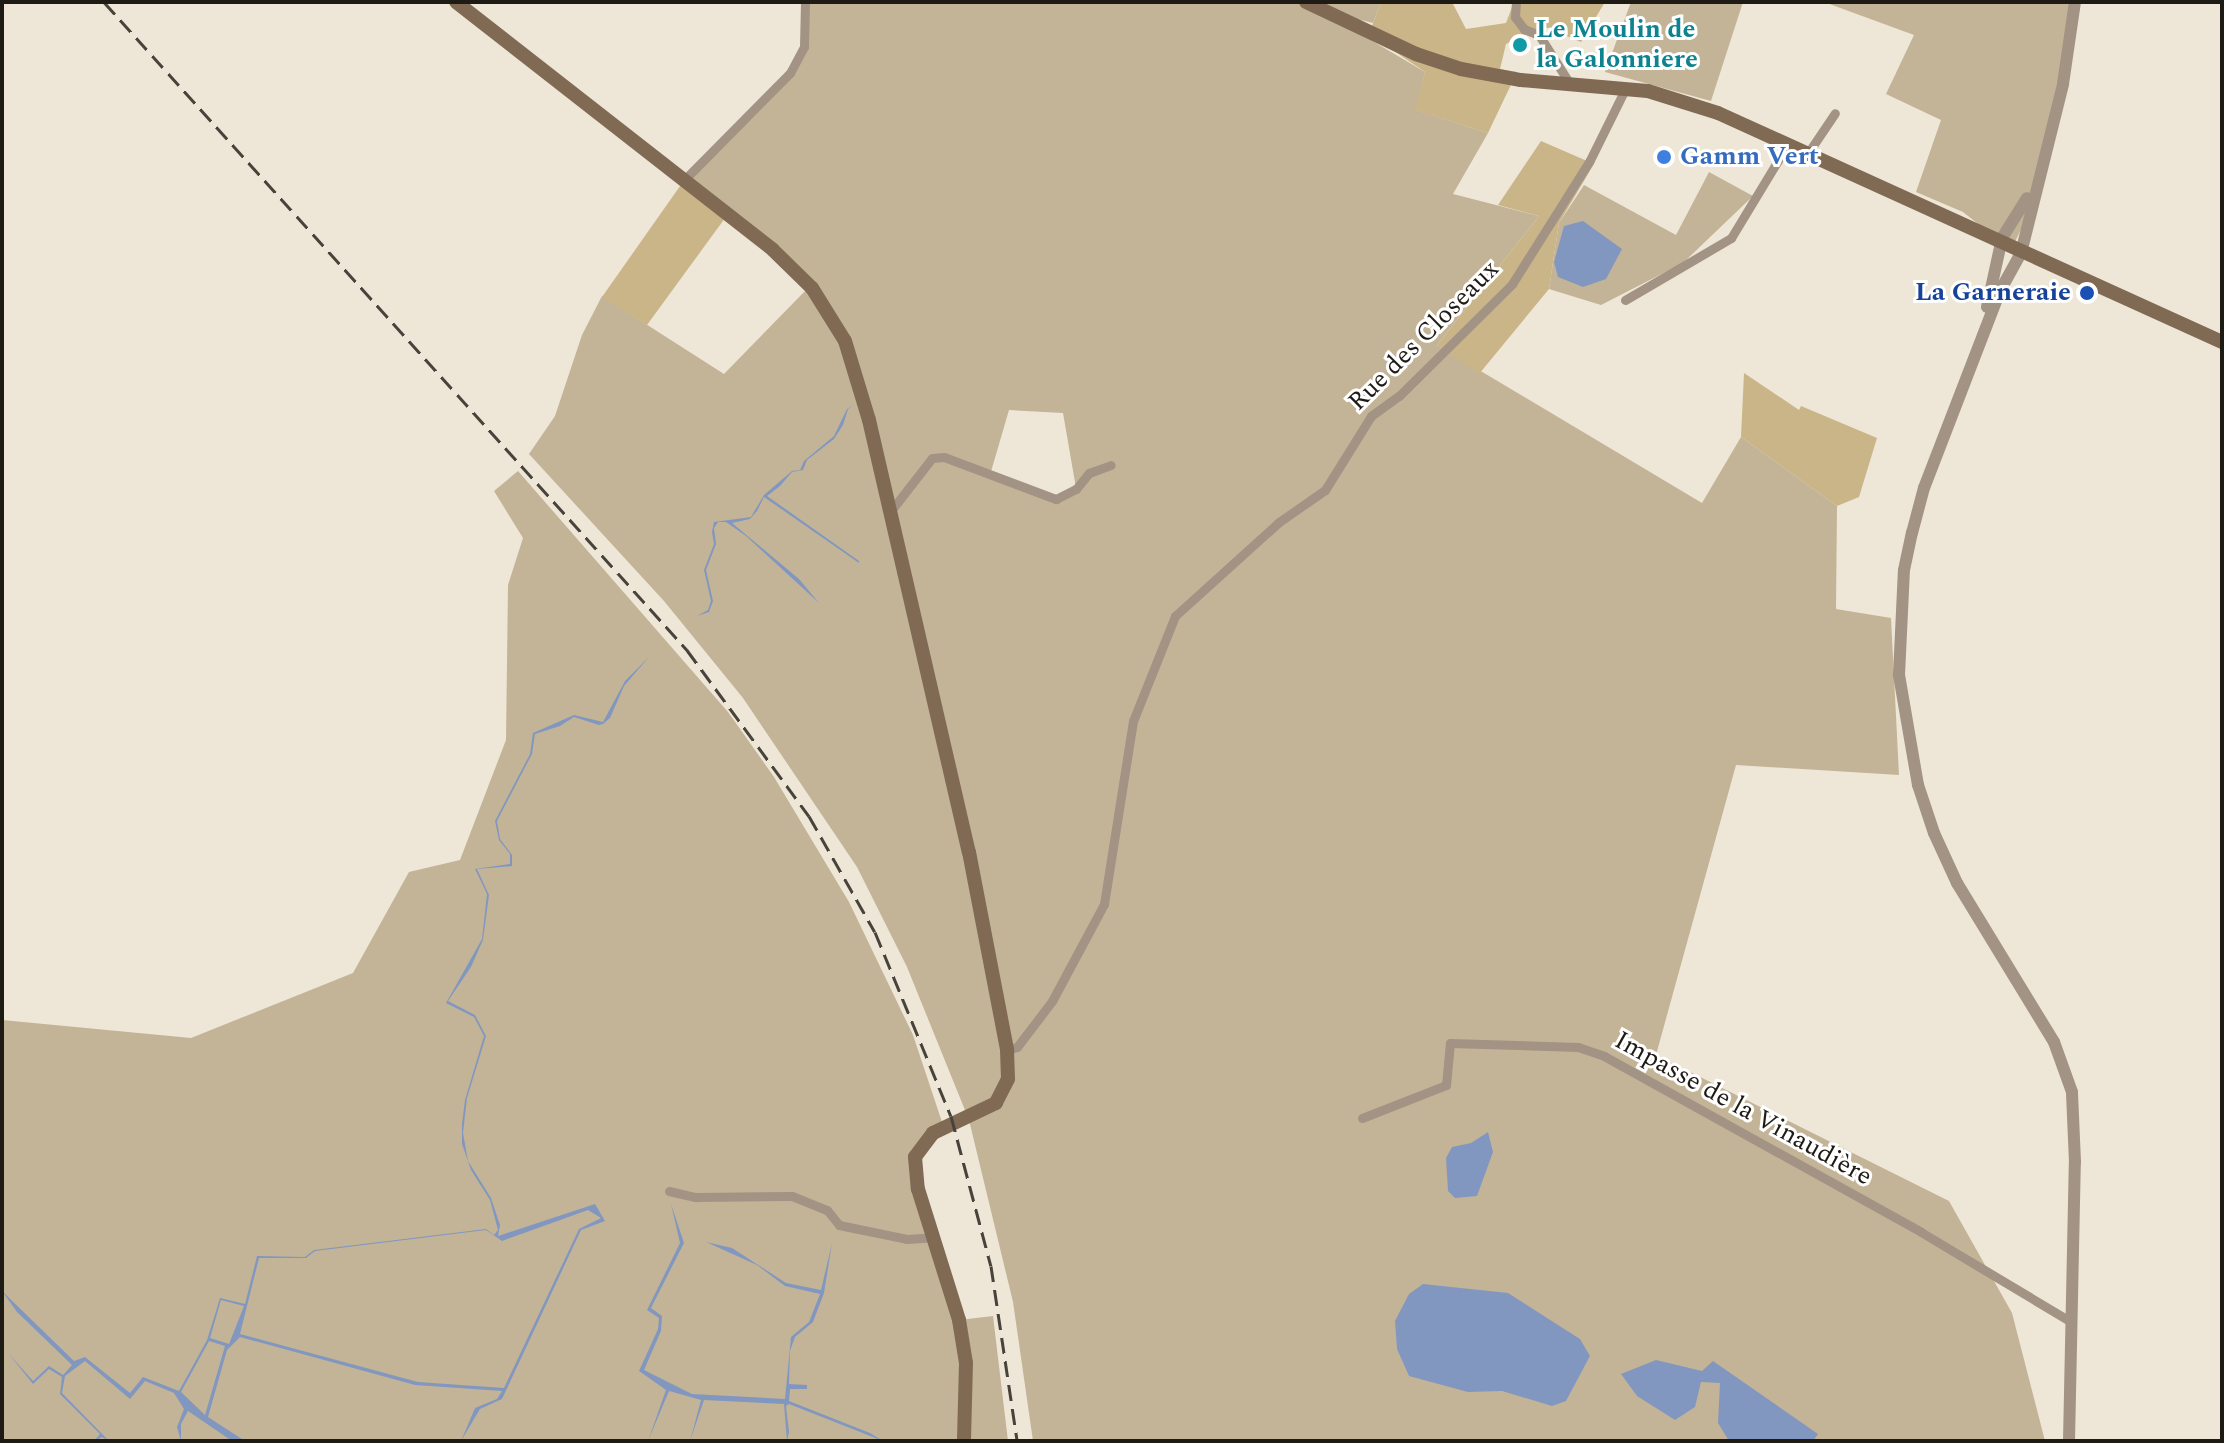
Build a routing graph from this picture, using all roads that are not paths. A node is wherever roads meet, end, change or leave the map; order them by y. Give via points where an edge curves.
1 (456, 2) edge
2 (805, 2) edge
3 (1306, 2) edge
4 (1516, 2) edge
5 (2075, 2) edge
6 (1570, 84) junction
7 (1626, 87) junction
8 (1835, 113) dead end
9 (1788, 144) junction
10 (1808, 153) junction
11 (685, 179) junction
12 (2034, 185) junction
13 (2000, 244) junction
14 (2021, 253) junction
15 (1625, 300) dead end
16 (1983, 335) junction
17 (2222, 342) edge
18 (1111, 465) dead end
19 (890, 512) junction
20 (1007, 1050) junction
21 (1362, 1118) dead end
22 (669, 1191) dead end
23 (933, 1237) junction
24 (2070, 1321) junction
25 (964, 1441) edge
26 (2069, 1441) edge

1 - 11 main road
2 - 11 street via 804,47 790,73
3 - 6 main road via 1416,54 1461,69
4 - 6 street via 1515,17 1524,29 1539,35
5 - 12 street via 2063,84
6 - 7 main road
7 - 9 main road via 1718,113
7 - 20 street, Rue des Closeaux via 1590,160 1512,284 1408,387 1371,416 1325,490 1279,522 1175,616 1133,721 1104,904 1052,1001 1017,1047
8 - 10 street
9 - 10 main road
9 - 15 street via 1731,238
10 - 13 main road
11 - 19 main road via 812,288 845,341
12 - 13 street
12 - 14 street
13 - 14 main road
13 - 16 street
14 - 16 street
14 - 17 main road
16 - 24 street via 1912,533 1904,570 1899,675 1918,785 1934,833 1957,883 2054,1042 2072,1092
18 - 19 street via 1089,473 1076,489 1056,499 944,457 932,458
19 - 20 main road via 984,918
20 - 23 main road via 1002,1094 988,1110 927,1138 915,1157
21 - 24 street, Impasse de la Vinaudière via 1446,1085 1450,1043 1578,1047 1604,1056 1921,1232
22 - 23 street via 696,1197 792,1196 827,1210 839,1225 907,1239
23 - 25 main road via 959,1320 966,1363
24 - 26 street

